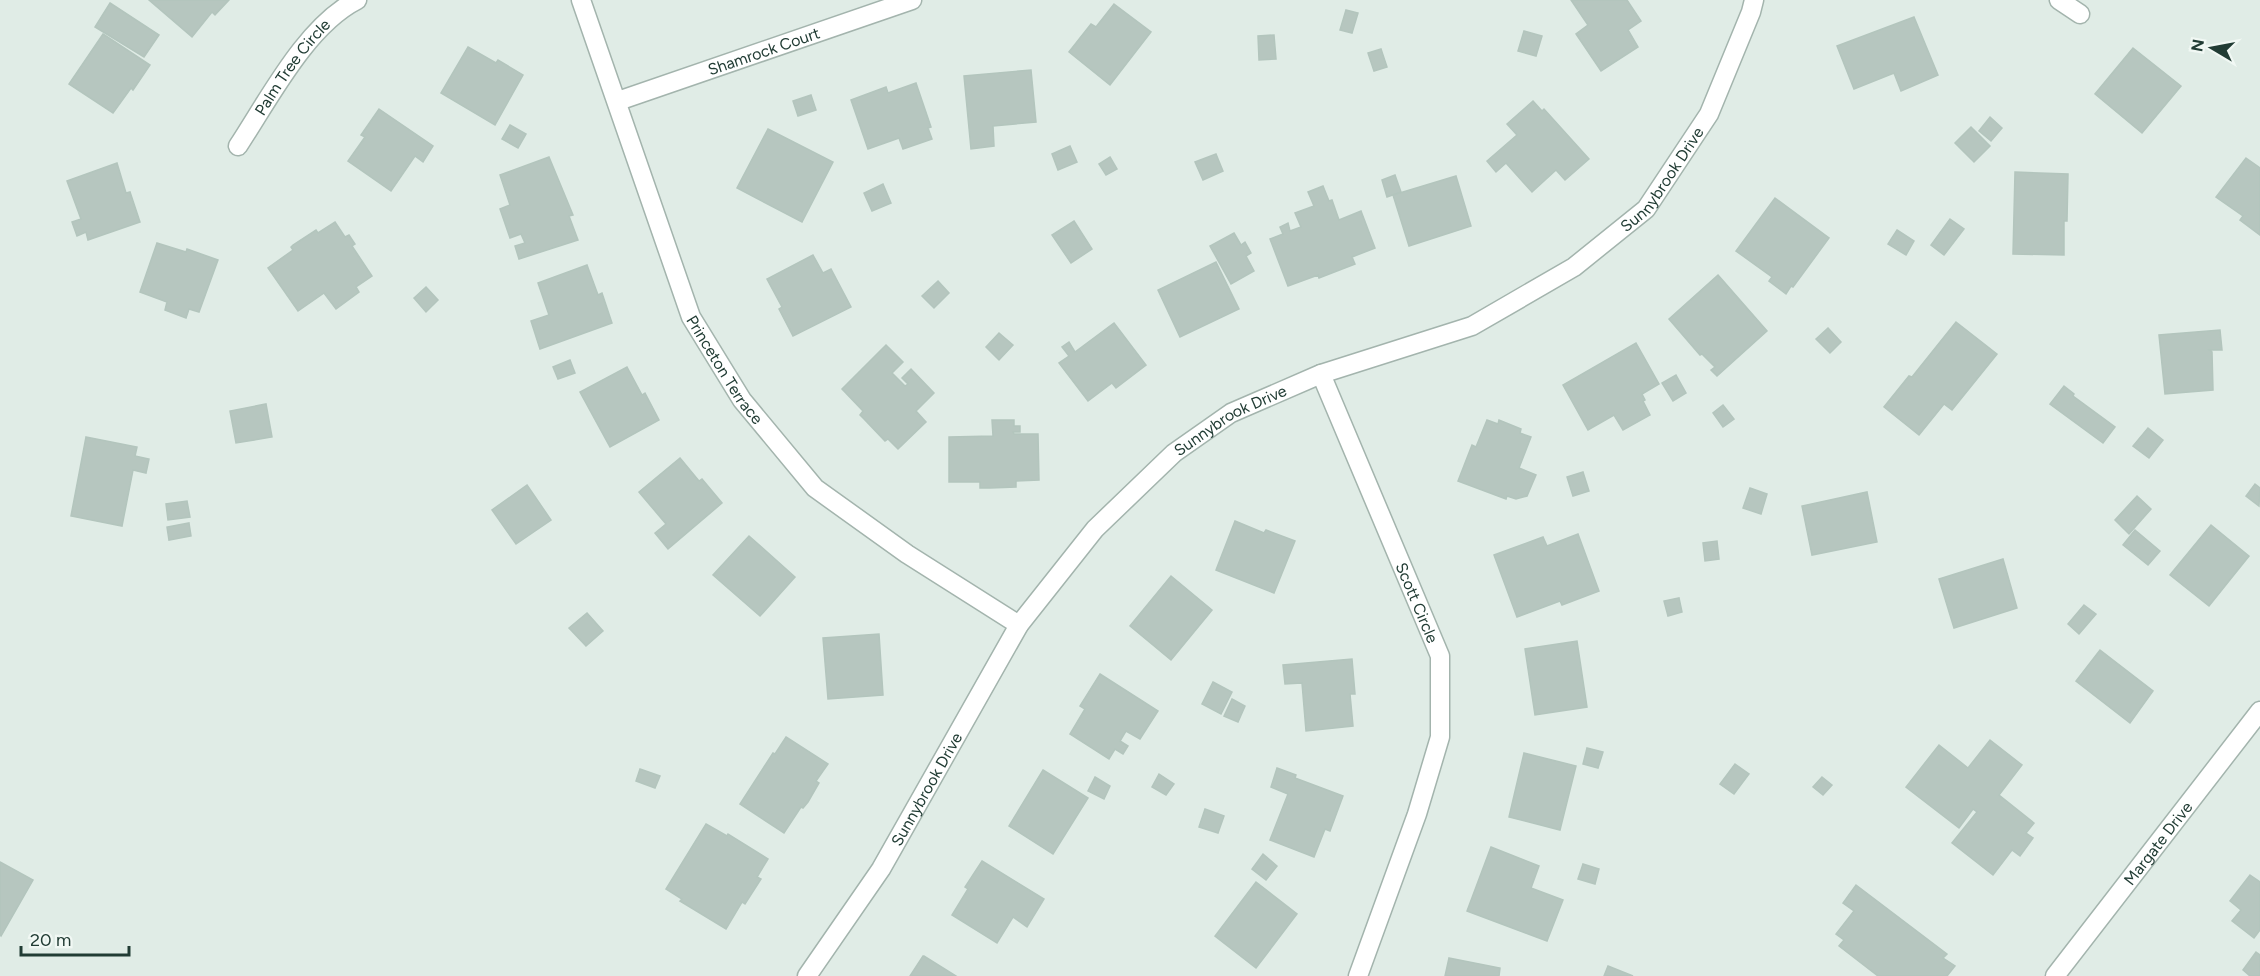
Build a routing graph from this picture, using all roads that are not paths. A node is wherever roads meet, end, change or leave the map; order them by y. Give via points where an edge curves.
1 (357, 0) edge
2 (581, 0) edge
3 (912, 0) edge
4 (1754, 0) edge
5 (2059, 0) edge
6 (2080, 14) dead end
7 (618, 102) junction
8 (238, 146) dead end
9 (1321, 374) junction
10 (1019, 625) junction
11 (2260, 711) edge
12 (807, 976) edge
13 (1358, 976) edge
14 (2055, 976) edge

1 - 8 street, Palm Tree Circle via 341,8 296,56
2 - 7 street, Princeton Terrace
3 - 7 street, Shamrock Court
4 - 9 street, Sunnybrook Drive via 1710,114 1646,209 1574,267 1472,326
5 - 6 street
7 - 10 street, Princeton Terrace via 692,317 742,400 815,488 907,554
9 - 10 street, Sunnybrook Drive via 1231,413 1174,453 1095,529
9 - 13 street, Scott Circle via 1440,656 1440,737 1417,814
10 - 12 street, Sunnybrook Drive via 881,869
11 - 14 street, Margate Drive

